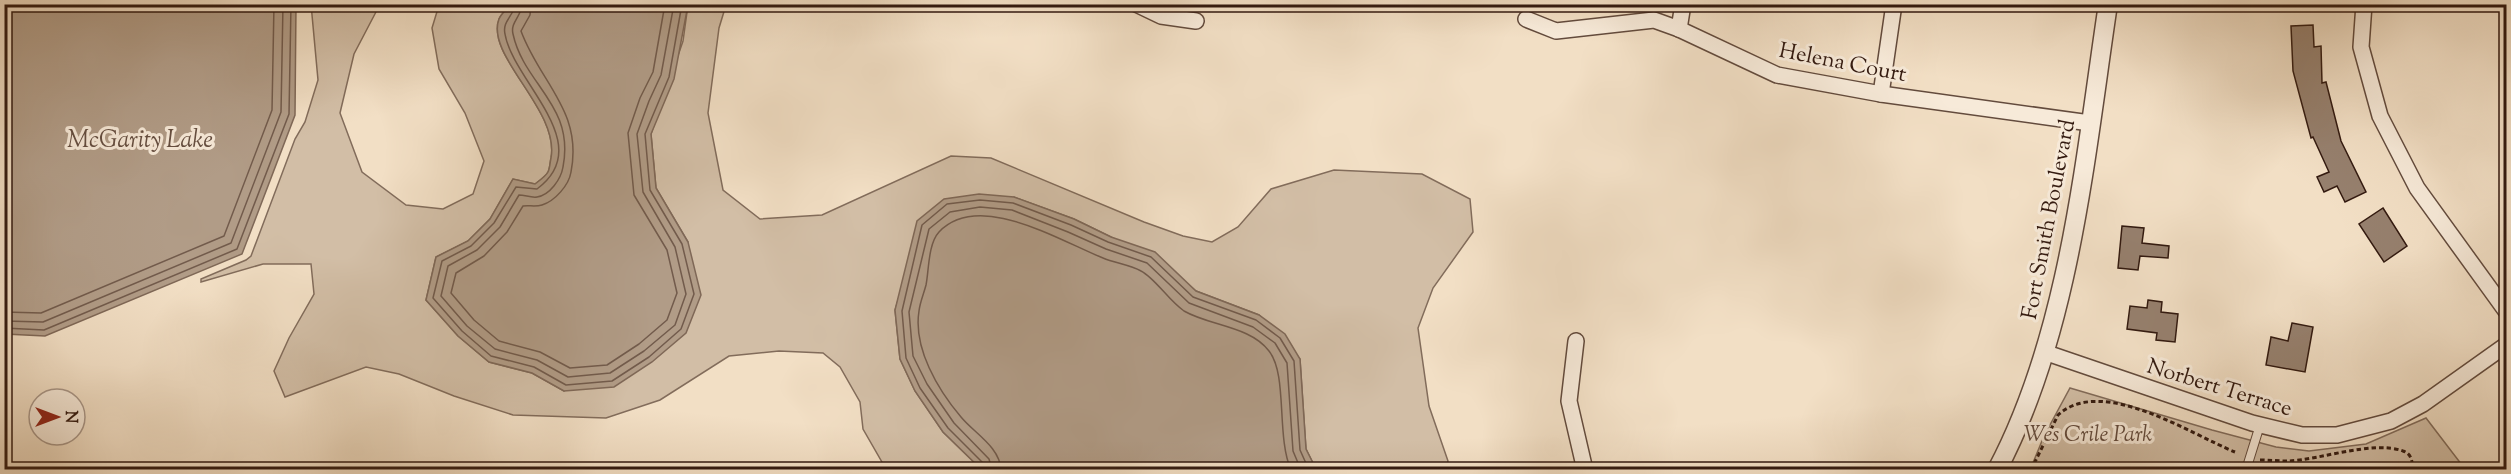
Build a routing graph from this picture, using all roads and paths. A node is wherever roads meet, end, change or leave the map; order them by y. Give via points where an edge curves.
1 (1136, 4) edge
2 (1683, 4) edge
3 (1894, 4) edge
4 (2108, 4) edge
5 (2364, 4) edge
6 (1526, 19) dead end
7 (1196, 21) dead end
8 (1679, 29) junction
9 (1881, 94) junction
10 (2090, 123) junction
11 (2506, 311) edge
12 (1576, 340) dead end
13 (2506, 345) edge
14 (2044, 352) junction
15 (2260, 425) junction
16 (2235, 452) dead end
17 (2259, 460) dead end
18 (1585, 470) edge
19 (1997, 470) edge
20 (2031, 470) edge
21 (2246, 470) edge
22 (2413, 470) edge

1 - 7 street via 1161,15
2 - 8 street
3 - 9 street
4 - 10 street, Fort Smith Boulevard
5 - 11 street via 2361,46 2380,116 2417,188
6 - 8 street, Helena Court via 1556,31 1654,20
8 - 9 street, Helena Court via 1777,75
9 - 10 street, Helena Court
10 - 14 street, Fort Smith Boulevard via 2072,239
12 - 18 street via 1569,400
13 - 15 street, Norbert Terrace via 2423,404 2391,421 2337,435 2302,435
14 - 15 street, Norbert Terrace
14 - 19 street, Fort Smith Boulevard via 2014,438
15 - 21 lane
16 - 20 path via 2141,408 2089,400 2058,415
17 - 22 path via 2289,461 2396,449 2411,456

